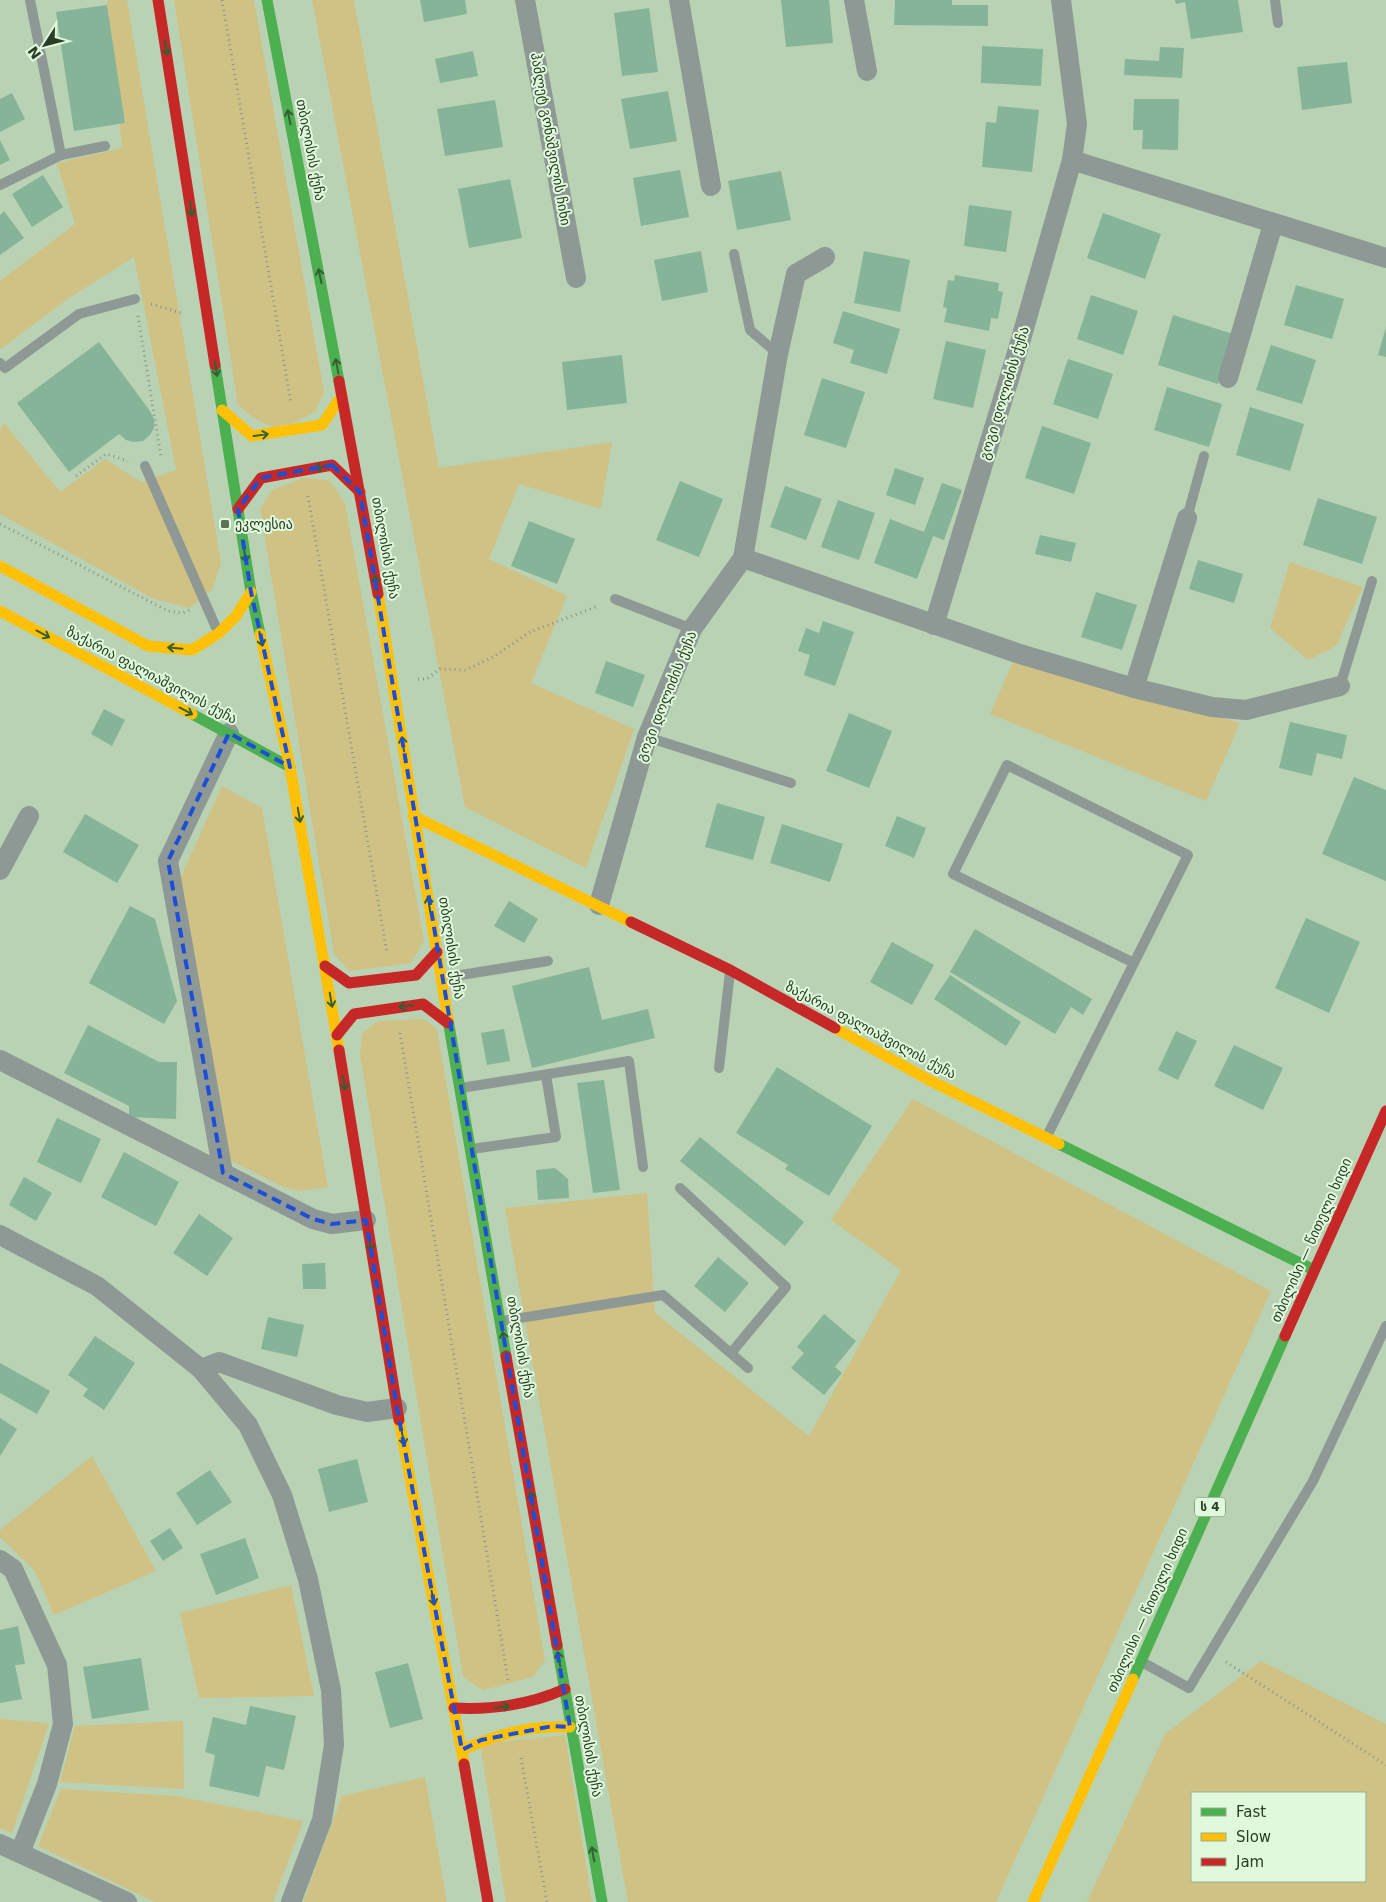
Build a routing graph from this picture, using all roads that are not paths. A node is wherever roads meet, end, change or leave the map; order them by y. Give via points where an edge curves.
1 (30, 0) edge
2 (158, 0) edge
3 (267, 0) edge
4 (525, 0) edge
5 (679, 0) edge
6 (854, 0) edge
7 (1061, 0) edge
8 (1274, 0) edge
9 (1278, 22) dead end
10 (866, 71) dead end
11 (105, 146) dead end
12 (61, 155) junction
13 (1072, 160) junction
14 (0, 185) edge
15 (711, 186) dead end
16 (1273, 224) junction
17 (734, 254) dead end
18 (825, 257) dead end
19 (1386, 258) edge
20 (576, 278) dead end
21 (135, 299) road end
22 (778, 354) junction
23 (0, 363) edge
24 (1228, 378) dead end
25 (342, 395) junction
26 (222, 410) junction
27 (1204, 456) dead end
28 (145, 466) road end
29 (360, 492) junction
30 (238, 509) junction
31 (1187, 518) joint
32 (744, 558) junction
33 (0, 566) edge
34 (1372, 581) dead end
35 (250, 592) junction
36 (615, 599) road end
37 (0, 611) edge
38 (934, 625) junction
39 (692, 629) junction
40 (219, 633) junction
41 (1340, 686) joint
42 (1134, 688) junction
43 (229, 733) junction
44 (647, 737) junction
45 (290, 766) junction
46 (791, 783) dead end
47 (28, 816) dead end
48 (413, 816) junction
49 (0, 870) edge
50 (598, 905) junction
51 (436, 952) junction
52 (548, 961) dead end
53 (1134, 963) junction
54 (325, 966) junction
55 (730, 970) junction
56 (441, 979) junction
57 (448, 1022) junction
58 (337, 1035) junction
59 (0, 1060) edge
60 (719, 1068) dead end
61 (546, 1075) junction
62 (460, 1088) junction
63 (1386, 1111) edge
64 (1046, 1137) junction
65 (471, 1150) junction
66 (643, 1167) dead end
67 (223, 1173) junction
68 (680, 1188) dead end
69 (366, 1220) junction
70 (0, 1235) edge
71 (1314, 1270) junction
72 (501, 1321) junction
73 (1386, 1326) edge
74 (731, 1353) junction
75 (201, 1368) junction
76 (748, 1368) dead end
77 (397, 1408) junction
78 (0, 1560) edge
79 (1141, 1662) junction
80 (565, 1690) junction
81 (454, 1708) junction
82 (570, 1728) junction
83 (462, 1750) junction
84 (0, 1844) edge
85 (20, 1853) junction
86 (127, 1902) edge
87 (291, 1902) edge
88 (488, 1902) edge
89 (602, 1902) edge
90 (1033, 1902) edge

1 - 12 lane
2 -> 26 main road
25 -> 3 main road, თბილისის ქუჩა
4 - 20 street, ჰამლეტ გონაშვილის ჩიხი
5 - 15 street
6 - 10 street
7 - 13 street, გოგი დოლიძის ქუჩა via 1077,124
8 - 9 lane
11 - 12 lane
12 - 14 lane
13 - 16 street
13 - 38 street, გოგი დოლიძის ქუჩა
16 - 19 street
16 - 24 street
17 - 22 lane via 750,330
18 - 22 street, გოგი დოლიძის ქუჩა via 796,274
21 - 23 lane via 80,314 5,368
22 - 32 street, გოგი დოლიძის ქუჩა
26 -> 25 main road via 252,436 322,425
25 - 29 main road, თბილისის ქუჩა
26 - 30 main road
27 - 31 lane
28 - 40 lane
29 -> 30 main road via 332,466 261,478
48 -> 29 main road, თბილისის ქუჩა
30 -> 35 main road
31 - 42 street
32 - 38 street
32 - 39 street, გოგი დოლიძის ქუჩა
40 -> 33 main road, ზაქარია ფალიაშვილის ქუჩა via 192,650 148,646
34 - 41 lane
35 - 40 main road, ზაქარია ფალიაშვილის ქუჩა via 236,616
35 -> 45 main road
36 - 39 lane
37 -> 43 main road, ზაქარია ფალიაშვილის ქუჩა
38 - 42 street
39 - 44 street, გოგი დოლიძის ქუჩა
41 - 42 street via 1246,710 1212,708
43 - 45 main road, ზაქარია ფალიაშვილის ქუჩა
43 - 67 street via 168,861
44 - 46 lane
44 - 50 street, გოგი დოლიძის ქუჩა
45 -> 54 main road
47 - 49 street
48 - 50 main road, ზაქარია ფალიაშვილის ქუჩა
51 -> 48 main road, თბილისის ქუჩა
50 - 55 main road, ზაქარია ფალიაშვილის ქუჩა
51 - 54 main road via 416,975 349,982
51 - 56 main road, თბილისის ქუჩა
52 - 56 lane
53 - 53 lane via 953,874 1007,765 1188,855
53 - 64 lane
54 -> 58 main road
55 - 60 lane
55 - 64 main road, ზაქარია ფალიაშვილის ქუჩა via 929,1080
56 - 57 main road, თბილისის ქუჩა
57 -> 58 main road via 423,1004 354,1014
57 - 62 main road, თბილისის ქუჩა
58 -> 69 main road
59 - 67 street
61 - 62 lane
61 - 65 lane via 556,1137
61 - 66 lane via 629,1061
62 - 65 main road, თბილისის ქუჩა
63 - 71 main road, თბილისი — წითელი ხიდი / ს 4
64 - 71 main road, ზაქარია ფალიაშვილის ქუჩა
65 - 72 main road, თბილისის ქუჩა
67 - 69 street via 313,1220 332,1224
68 - 74 lane via 786,1287
69 -> 77 main road
70 - 75 street via 97,1286
71 - 79 main road, თბილისი — წითელი ხიდი / ს 4
72 - 74 lane via 663,1295
80 -> 72 main road, თბილისის ქუჩა
73 - 79 lane via 1313,1481 1189,1688
74 - 76 lane
75 - 77 street via 219,1362 337,1405 367,1412
75 - 87 street via 248,1426 282,1495 308,1579 331,1690 334,1745 322,1820
77 -> 81 main road
78 - 85 street via 13,1569 58,1665 63,1724 47,1784
79 - 90 main road, თბილისი — წითელი ხიდი / ს 4
81 -> 80 main road via 479,1710 512,1705
80 - 82 main road, თბილისის ქუჩა
81 - 83 main road
82 - 83 main road via 553,1726 517,1732 481,1740
89 -> 82 main road, თბილისის ქუჩა
83 - 88 main road
84 - 85 street
85 - 86 street

